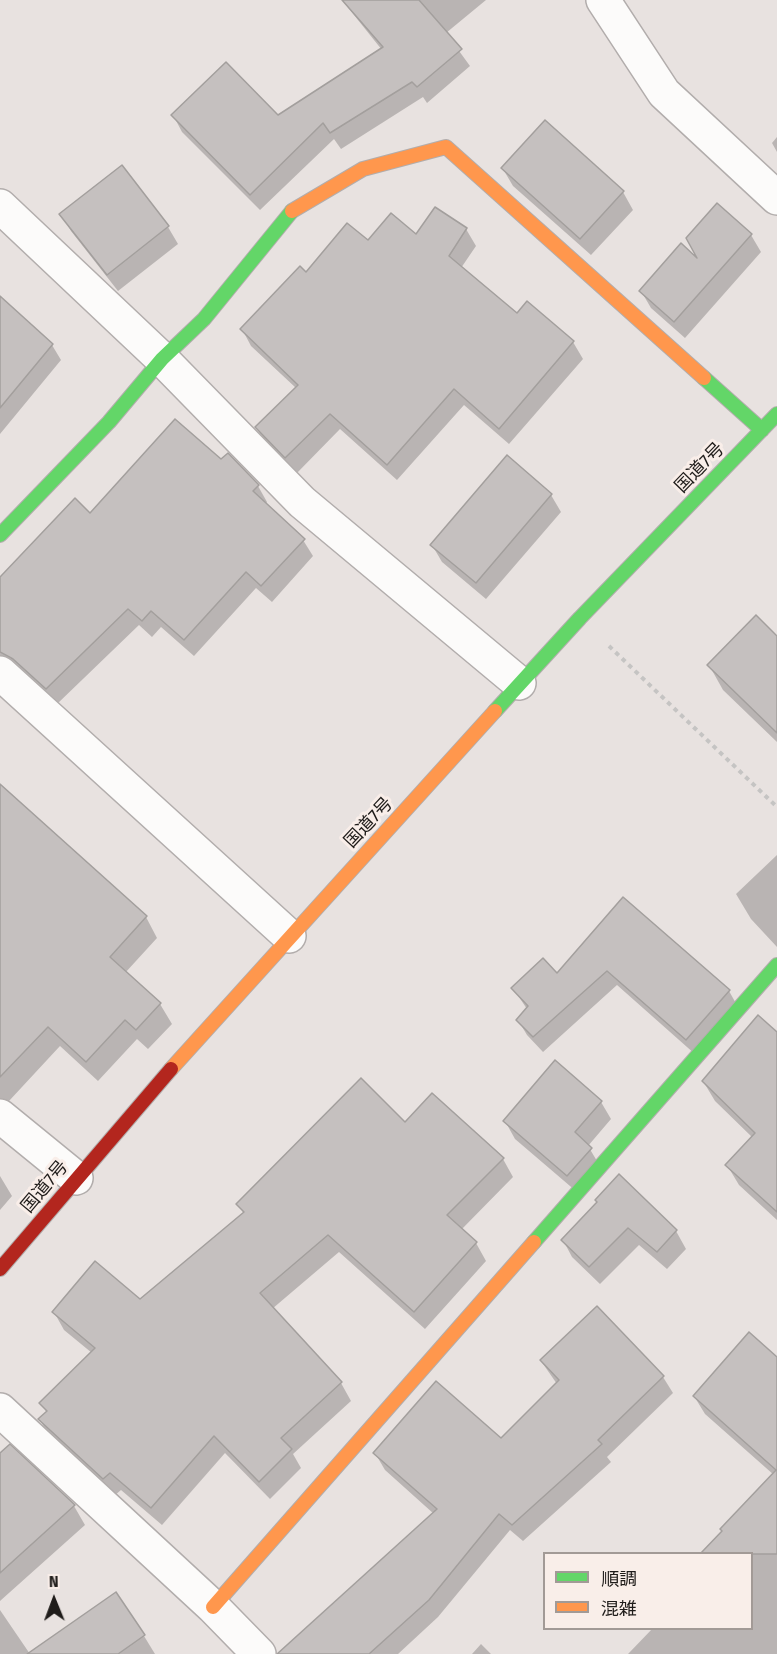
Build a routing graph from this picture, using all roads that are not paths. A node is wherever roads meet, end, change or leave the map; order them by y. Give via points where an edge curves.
1 (603, 0) edge
2 (777, 198) edge
3 (0, 206) edge
4 (162, 359) junction
5 (777, 414) edge
6 (762, 430) junction
7 (0, 535) edge
8 (0, 673) edge
9 (519, 683) junction
10 (289, 936) junction
11 (777, 965) edge
12 (0, 1116) edge
13 (76, 1178) junction
14 (0, 1269) edge
15 (0, 1410) edge
16 (213, 1607) junction
17 (259, 1654) edge

1 - 2 street via 664,93
3 - 4 street
4 - 6 main road via 204,319 293,210 363,169 446,147
4 - 7 main road via 109,422
4 - 9 street via 302,502
5 - 6 main road, 国道7号
6 - 9 main road, 国道7号
8 - 10 street
9 - 10 main road, 国道7号
10 - 13 main road, 国道7号
11 - 16 main road
12 - 13 street
13 - 14 main road, 国道7号
15 - 16 street
16 - 17 street

